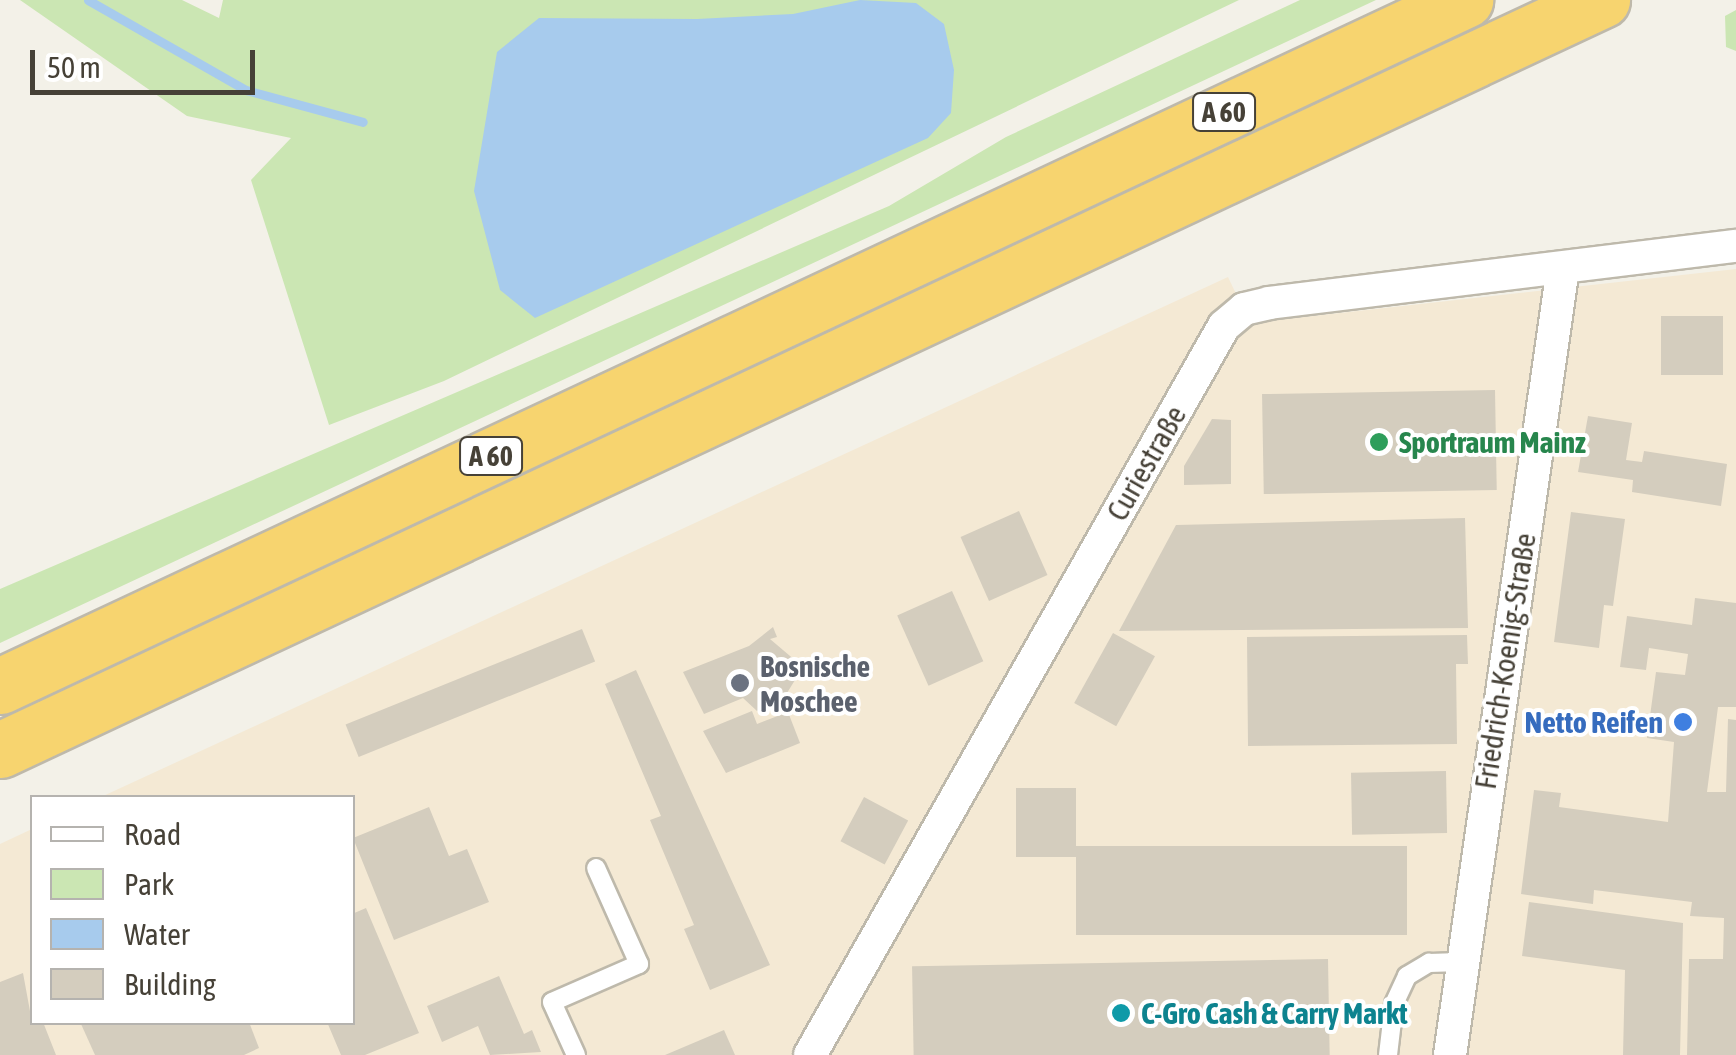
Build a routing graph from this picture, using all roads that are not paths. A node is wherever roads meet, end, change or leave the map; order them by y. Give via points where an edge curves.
1 (1465, 0) edge
2 (1602, 0) edge
3 (1736, 246) edge
4 (1564, 268) junction
5 (0, 686) edge
6 (0, 750) edge
7 (596, 868) dead end
8 (1460, 962) junction
9 (576, 1055) edge
10 (810, 1055) edge
11 (1388, 1055) edge
12 (1450, 1055) edge

1 - 5 highway, A 60
2 - 6 highway, A 60
3 - 4 street, Curiestraße
4 - 8 street, Friedrich-Koenig-Straße
4 - 10 street, Curiestraße via 1269,303 1244,309 1224,326
7 - 9 lane via 638,964 552,1002
8 - 11 lane via 1428,963 1407,976 1394,1004
8 - 12 street, Friedrich-Koenig-Straße

